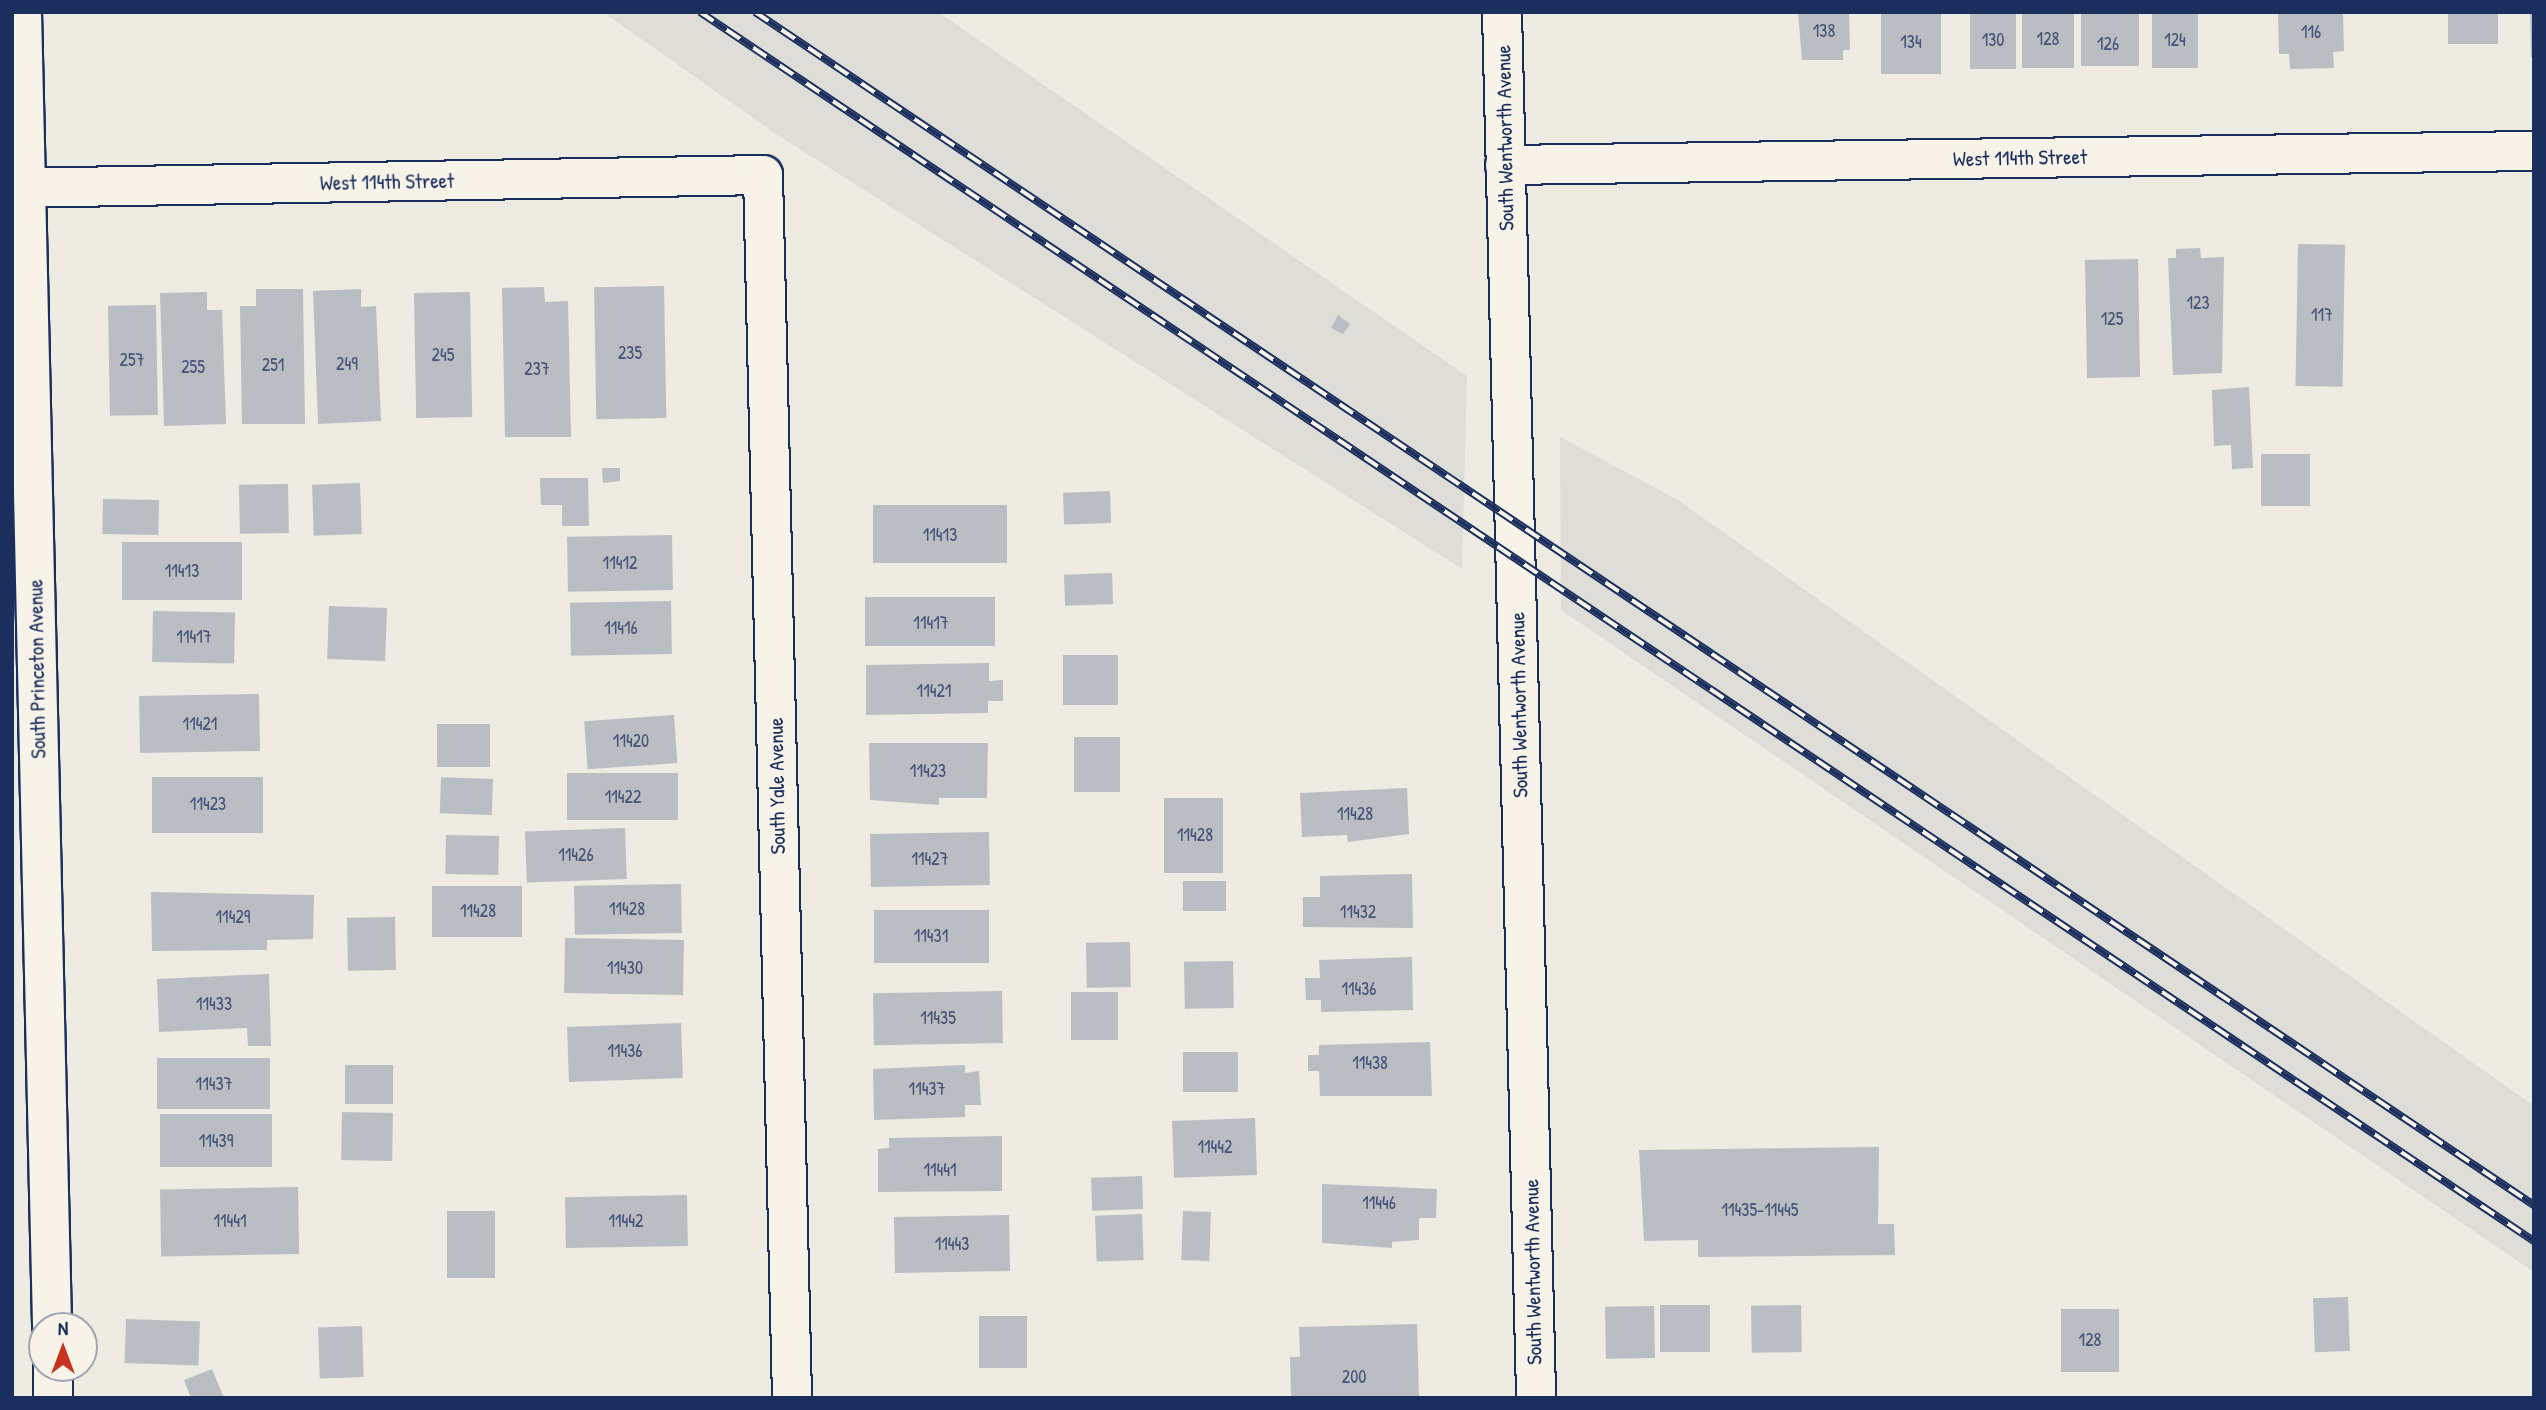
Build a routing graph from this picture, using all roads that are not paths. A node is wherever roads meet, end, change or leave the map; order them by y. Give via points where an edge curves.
1 (22, 12) edge
2 (1502, 12) edge
3 (2534, 151) edge
4 (1505, 165) junction
5 (763, 175) joint
6 (19, 188) edge
7 (52, 1312) edge
8 (792, 1398) edge
9 (1536, 1398) edge

1 - 6 street, South Princeton Avenue
2 - 4 street, South Wentworth Avenue
3 - 4 street, West 114th Street
4 - 9 street, South Wentworth Avenue
5 - 6 street, West 114th Street
5 - 8 street, South Yale Avenue
6 - 7 street, South Princeton Avenue

